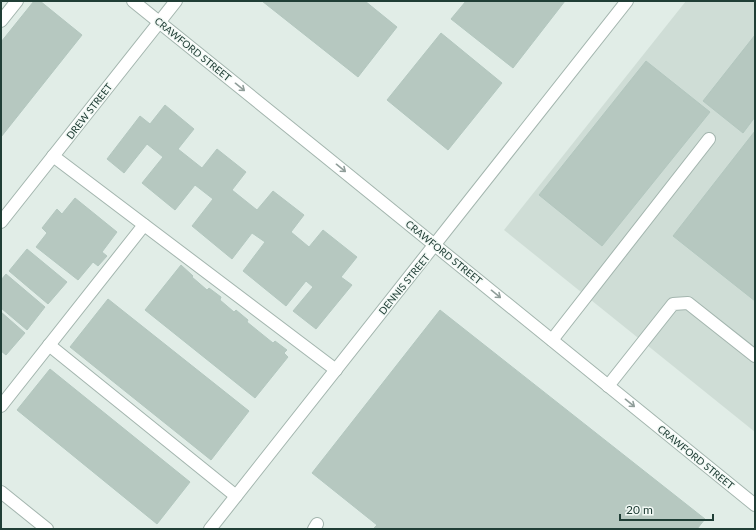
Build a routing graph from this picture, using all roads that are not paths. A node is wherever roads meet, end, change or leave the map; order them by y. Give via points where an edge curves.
1 (17, 1) edge
2 (133, 1) edge
3 (176, 1) edge
4 (627, 1) edge
5 (1, 21) edge
6 (160, 22) junction
7 (709, 139) dead end
8 (53, 156) junction
9 (1, 222) edge
10 (144, 225) junction
11 (435, 245) junction
12 (552, 340) junction
13 (49, 345) junction
14 (755, 356) edge
15 (336, 370) junction
16 (608, 386) junction
17 (1, 406) edge
18 (1, 492) edge
19 (236, 496) junction
20 (755, 505) edge
21 (47, 529) edge
22 (210, 529) edge

1 - 5 street
2 - 6 street, CRAWFORD STREET
3 - 6 street, DREW STREET
4 - 11 street, DENNIS STREET
6 - 8 street, DREW STREET
6 -> 11 street, CRAWFORD STREET
7 - 12 street
8 - 9 street, DREW STREET
8 - 10 street
10 - 13 street
10 - 15 street
11 -> 12 street, CRAWFORD STREET
11 - 15 street, DENNIS STREET
12 - 16 street, CRAWFORD STREET
13 - 17 street
13 - 19 street
14 - 16 street via 688,303 673,304
15 - 19 street, DENNIS STREET
16 -> 20 street, CRAWFORD STREET
18 - 21 street
19 - 22 street, DENNIS STREET

